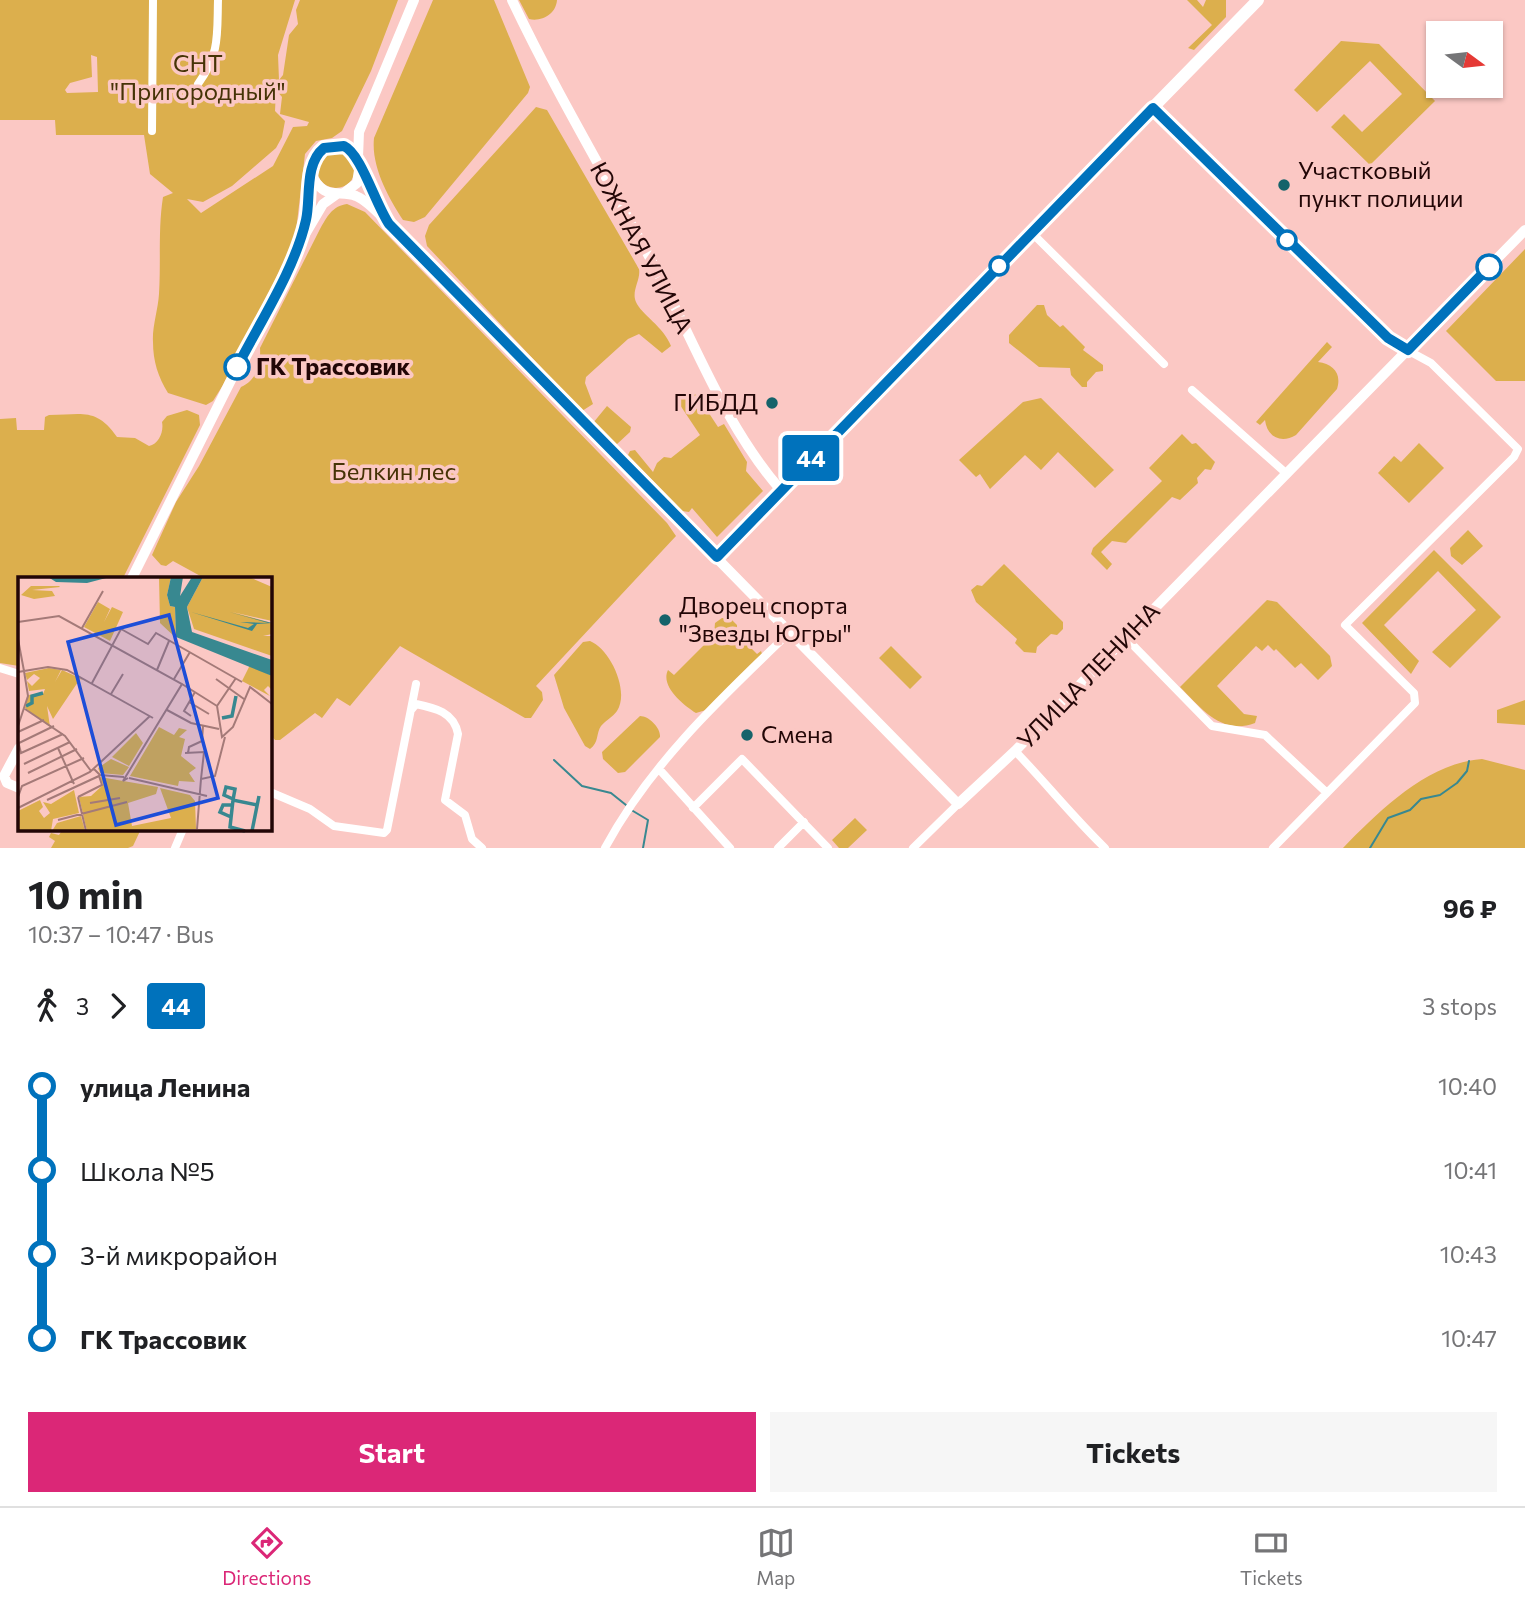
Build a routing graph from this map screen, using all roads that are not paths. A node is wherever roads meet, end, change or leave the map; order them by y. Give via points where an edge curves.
1 (153, 0) edge
2 (218, 0) edge
3 (414, 0) edge
4 (512, 0) edge
5 (1258, 0) edge
6 (198, 83) dead end
7 (370, 103) junction
8 (1153, 108) junction
9 (152, 131) dead end
10 (330, 146) junction
11 (360, 162) junction
12 (312, 167) junction
13 (342, 193) junction
14 (389, 224) junction
15 (1525, 230) edge
16 (1032, 233) junction
17 (298, 248) junction
18 (1408, 350) junction
19 (1164, 365) dead end
20 (1192, 390) dead end
21 (1287, 474) junction
22 (780, 489) junction
23 (717, 557) junction
24 (133, 577) edge
25 (790, 632) junction
26 (1126, 638) junction
27 (0, 668) edge
28 (18, 674) edge
29 (416, 684) dead end
30 (412, 709) junction
31 (18, 748) edge
32 (1015, 751) junction
33 (659, 768) junction
34 (18, 788) edge
35 (271, 792) edge
36 (1326, 792) junction
37 (958, 804) junction
38 (693, 808) junction
39 (804, 822) junction
40 (183, 830) edge
41 (175, 848) edge
42 (482, 848) edge
43 (606, 848) edge
44 (730, 848) edge
45 (778, 848) edge
46 (828, 848) edge
47 (913, 848) edge
48 (1105, 848) edge
49 (1273, 848) edge

1 - 9 street
2 - 6 street via 214,62
3 - 7 main road
4 - 22 main road, ЮЖНАЯ УЛИЦА via 708,376
5 - 8 main road
7 - 10 main road via 349,136
7 - 11 main road via 356,142
8 - 16 main road
8 - 18 main road via 1388,338
10 - 11 main road via 349,148
10 - 12 main road via 317,155
11 - 13 main road via 357,183
11 - 14 main road via 375,203
12 - 13 main road via 318,186
12 - 17 main road via 307,218
13 - 14 main road via 362,199
13 - 17 main road via 323,204
14 - 23 main road
15 - 18 main road, УЛИЦА ЛЕНИНА
16 - 19 street
16 - 22 main road
17 - 24 main road
18 - 21 main road, УЛИЦА ЛЕНИНА
18 - 36 street via 1431,363 1518,449 1345,625 1416,700
20 - 21 street
21 - 26 main road, УЛИЦА ЛЕНИНА
22 - 23 main road
23 - 25 main road
25 - 33 street
25 - 37 main road
26 - 32 main road, УЛИЦА ЛЕНИНА
26 - 36 street via 1212,726 1265,735
27 - 28 street
29 - 30 street
30 - 35 street via 387,830 379,833 334,826 310,809
30 - 42 street via 416,704 453,719 458,733 445,800 465,815 474,842
31 - 34 main road via 4,776
32 - 37 main road, УЛИЦА ЛЕНИНА
32 - 48 street
33 - 38 street
33 - 43 street
36 - 49 street
37 - 47 street, УЛИЦА ЛЕНИНА
38 - 39 street via 742,760
38 - 44 street
39 - 45 street
39 - 46 street
40 - 41 street

